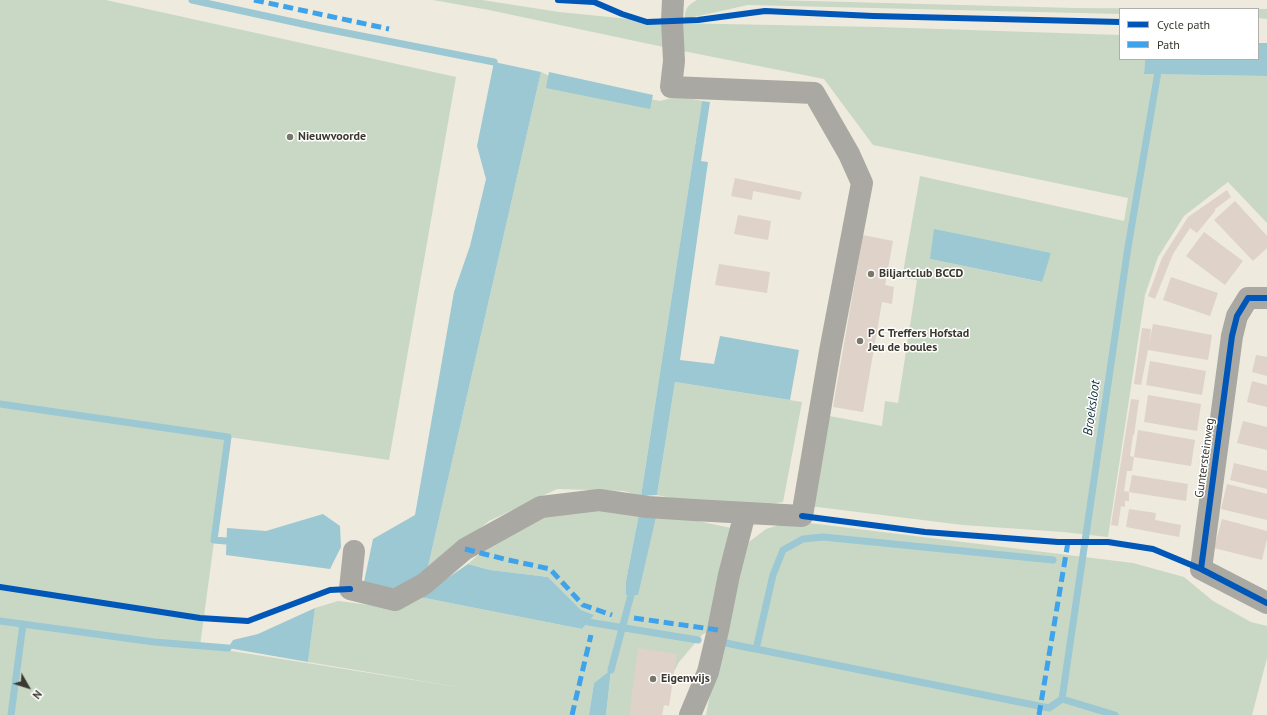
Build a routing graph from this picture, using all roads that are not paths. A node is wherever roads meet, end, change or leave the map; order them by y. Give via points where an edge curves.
1 (673, 0) edge
2 (1267, 298) edge
3 (745, 513) junction
4 (354, 551) dead end
5 (1267, 603) edge
6 (690, 715) edge

1 - 3 street via 674,61 671,87 814,93 849,154 862,183 859,219 830,351 802,516
2 - 5 street, Guntersteinweg via 1248,298 1237,316 1201,569
3 - 4 street via 648,507 599,500 541,507 465,549 424,584 395,600 350,590
3 - 6 street via 708,672

